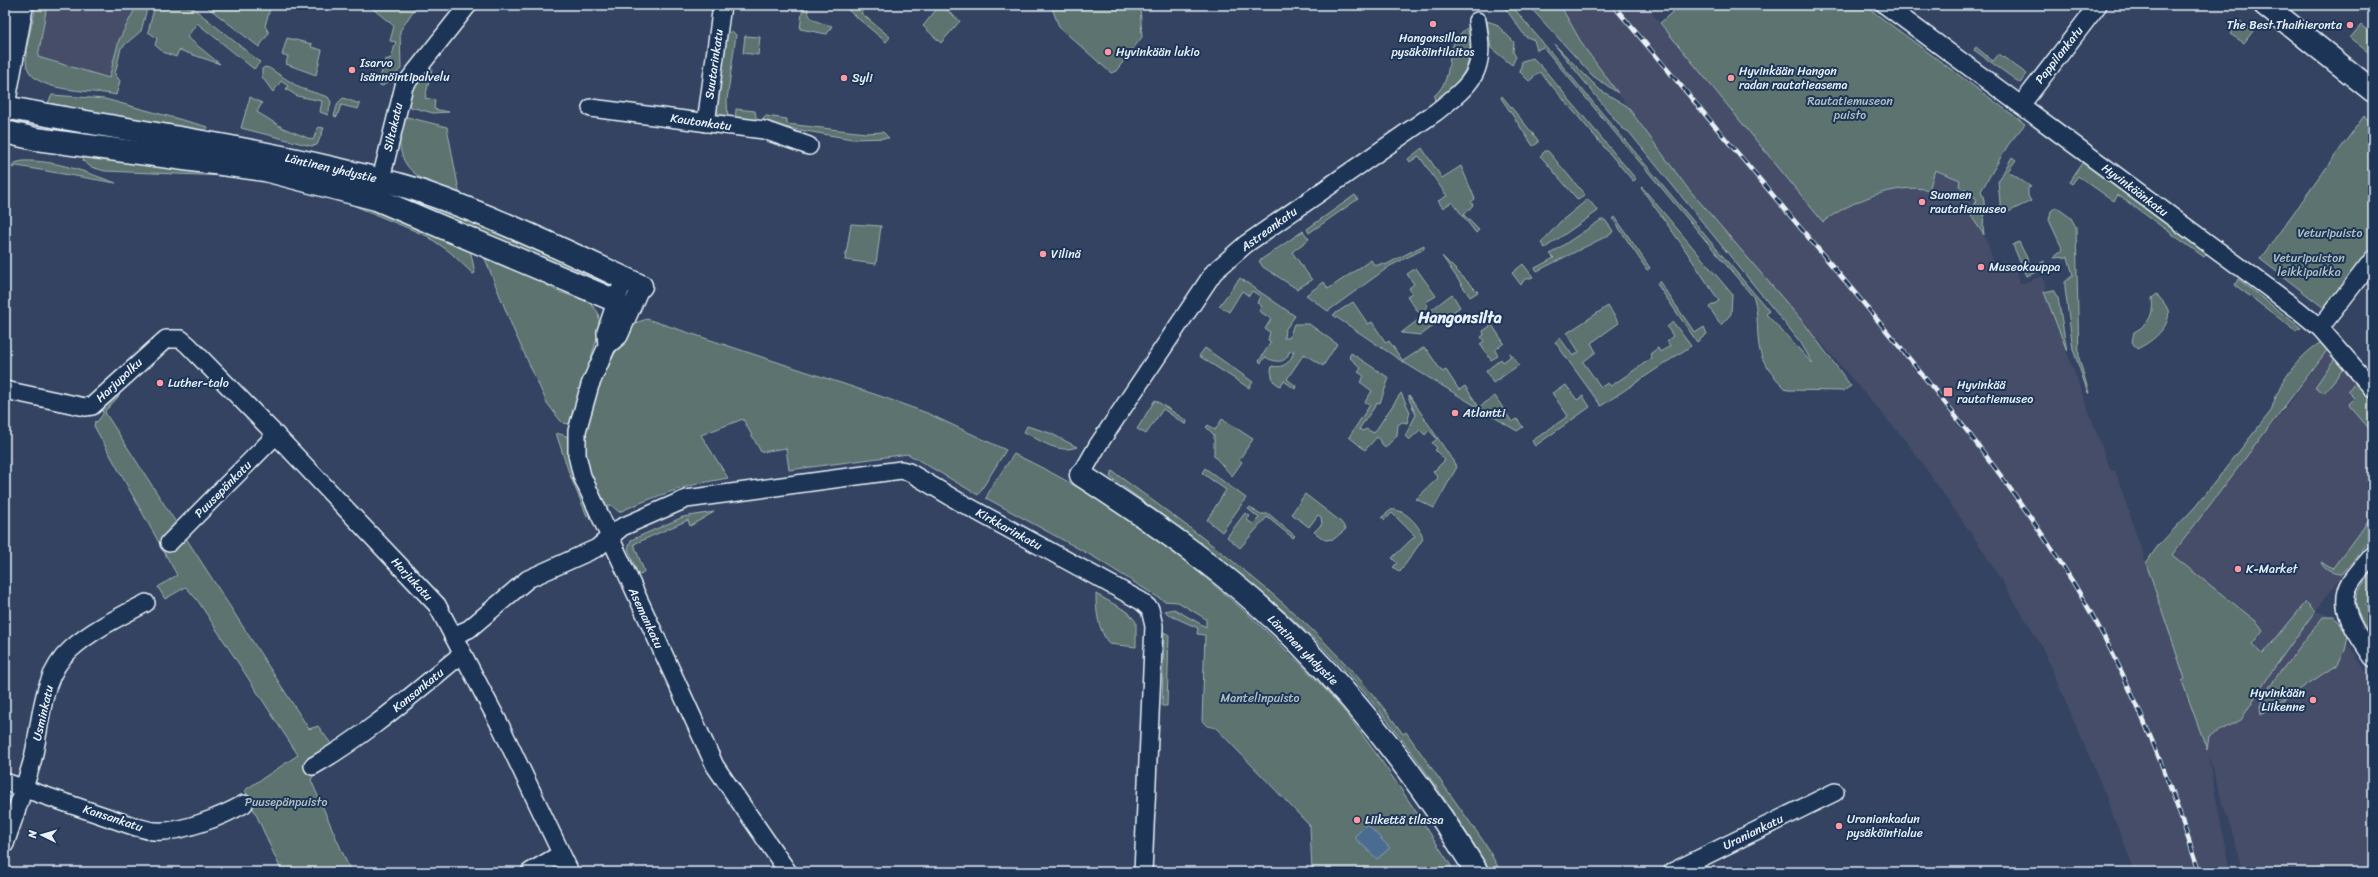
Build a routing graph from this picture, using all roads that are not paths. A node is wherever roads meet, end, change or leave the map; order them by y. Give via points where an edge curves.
1 (22, 5) edge
2 (468, 5) edge
3 (722, 5) edge
4 (1885, 5) edge
5 (2098, 5) edge
6 (2265, 5) edge
7 (1477, 21) dead end
8 (2373, 91) edge
9 (5, 97) edge
10 (2021, 105) junction
11 (5, 107) edge
12 (590, 108) dead end
13 (706, 123) junction
14 (5, 132) edge
15 (810, 146) dead end
16 (378, 189) junction
17 (2373, 259) edge
18 (632, 282) junction
19 (616, 301) junction
20 (2320, 328) junction
21 (181, 339) joint
22 (607, 346) junction
23 (2373, 389) edge
24 (5, 390) edge
25 (276, 435) junction
26 (1081, 475) joint
27 (609, 537) junction
28 (170, 543) dead end
29 (2373, 555) edge
30 (146, 603) dead end
31 (453, 636) junction
32 (462, 654) junction
33 (2373, 658) edge
34 (313, 766) dead end
35 (5, 782) edge
36 (24, 788) junction
37 (1835, 792) dead end
38 (244, 804) dead end
39 (5, 844) edge
40 (561, 854) junction
41 (530, 872) edge
42 (570, 872) edge
43 (788, 872) edge
44 (1143, 872) edge
45 (1477, 872) edge
46 (1672, 872) edge

1 - 9 main road
2 - 16 street, Siltakatu via 404,86
3 - 13 street, Suutarinkatu
4 - 10 street, Hyvinkäänkatu
5 - 10 street, Pappilankatu
6 - 8 main road
7 - 26 street, Astreankatu via 1481,57 1472,80 1436,112 1246,244 1214,272 1098,445
10 - 20 street, Hyvinkäänkatu
11 - 16 main road, Läntinen yhdystie via 268,153
12 - 13 street, Kautonkatu
13 - 15 street, Kautonkatu via 764,130
14 - 16 main road, Läntinen yhdystie via 36,139 265,170
16 - 18 main road, Läntinen yhdystie via 423,192
16 - 19 main road, Läntinen yhdystie
17 - 20 street
18 - 19 street, Asemankatu
18 - 22 street, Asemankatu via 619,336
19 - 22 street, Asemankatu via 606,332
20 - 23 street, Hyvinkäänkatu
21 - 24 street, Harjupolku via 171,337 161,342 92,406 85,407
21 - 25 street, Harjukatu
22 - 27 street, Asemankatu via 588,392 576,431 577,455 582,476
25 - 28 street, Puusepänkatu
25 - 31 street, Harjukatu via 437,605
26 - 45 main road, Läntinen yhdystie via 1191,550 1299,642 1368,720 1413,778
27 - 31 street via 596,548 528,579 469,629
27 - 43 street, Asemankatu via 715,766
27 - 44 street, Kirkkarinkatu via 622,527 686,499 901,470 909,472 1141,601 1150,609 1154,626
29 - 33 street via 2351,582 2345,603 2347,615
30 - 36 street, Usminkatu via 90,635 70,649 60,662 45,696
31 - 32 street, Harjukatu
32 - 34 street, Kansankatu via 393,711 337,752
32 - 40 street, Harjukatu via 501,728
35 - 36 street, Kansankatu
36 - 38 street, Kansankatu via 136,827 155,831 226,815
36 - 39 street, Usminkatu
37 - 46 street, Uraniankatu
40 - 41 street
40 - 42 street, Harjukatu

